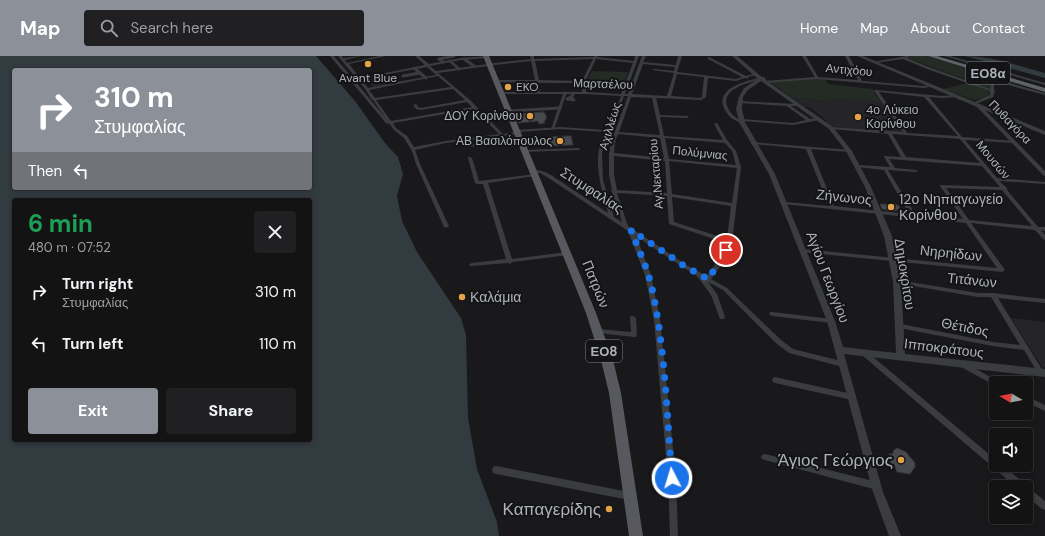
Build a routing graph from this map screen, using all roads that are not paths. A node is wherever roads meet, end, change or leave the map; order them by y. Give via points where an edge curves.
1 (332, 56) edge
2 (358, 56) edge
3 (384, 56) edge
4 (419, 56) edge
5 (454, 56) edge
6 (486, 56) edge
7 (532, 56) edge
8 (637, 56) edge
9 (644, 56) edge
10 (680, 56) edge
11 (734, 56) edge
12 (804, 56) edge
13 (847, 56) edge
14 (859, 56) edge
15 (931, 56) edge
16 (946, 56) edge
17 (341, 57) edge
18 (472, 57) edge
19 (596, 57) edge
20 (906, 57) edge
21 (461, 58) edge
22 (563, 58) edge
23 (568, 58) edge
24 (709, 58) dead end
25 (450, 59) junction
26 (532, 62) junction
27 (635, 62) junction
28 (874, 62) junction
29 (642, 63) junction
30 (346, 64) junction
31 (489, 64) junction
32 (659, 65) junction
33 (428, 66) junction
34 (474, 66) junction
35 (677, 66) junction
36 (414, 68) junction
37 (459, 69) junction
38 (397, 71) junction
39 (386, 73) junction
40 (420, 73) junction
41 (676, 73) junction
42 (1007, 73) junction
43 (438, 74) junction
44 (403, 76) junction
45 (1002, 76) dead end
46 (706, 77) junction
47 (426, 78) junction
48 (747, 78) junction
49 (761, 78) junction
50 (817, 78) junction
51 (358, 79) junction
52 (409, 81) junction
53 (496, 81) junction
54 (860, 81) junction
55 (537, 82) junction
56 (584, 82) junction
57 (397, 84) junction
58 (627, 84) junction
59 (1045, 84) edge
60 (931, 86) junction
61 (454, 88) junction
62 (367, 89) junction
63 (1045, 90) edge
64 (993, 91) junction
65 (501, 93) junction
66 (538, 93) junction
67 (565, 93) junction
68 (584, 93) junction
69 (1045, 94) edge
70 (622, 95) junction
71 (631, 95) junction
72 (925, 95) junction
73 (654, 96) junction
74 (956, 96) junction
75 (669, 97) junction
76 (373, 99) junction
77 (469, 101) junction
78 (739, 102) junction
79 (976, 103) junction
80 (415, 105) dead end
81 (798, 105) junction
82 (789, 106) junction
83 (474, 108) junction
84 (560, 108) junction
85 (509, 111) junction
86 (659, 116) junction
87 (687, 118) dead end
88 (818, 119) junction
89 (742, 121) junction
90 (810, 121) junction
91 (390, 122) junction
92 (716, 124) dead end
93 (553, 128) junction
94 (831, 128) junction
95 (607, 131) junction
96 (888, 132) junction
97 (616, 133) junction
98 (1045, 133) edge
99 (502, 134) junction
100 (518, 134) junction
101 (906, 134) junction
102 (662, 137) junction
103 (961, 138) junction
104 (727, 142) junction
105 (1013, 142) junction
106 (753, 143) junction
107 (470, 146) dead end
108 (578, 148) dead end
109 (808, 148) junction
110 (413, 149) junction
111 (525, 151) junction
112 (849, 151) junction
113 (611, 154) junction
114 (470, 158) dead end
115 (904, 158) junction
116 (667, 160) junction
117 (857, 166) junction
118 (984, 166) junction
119 (739, 167) junction
120 (885, 168) junction
121 (893, 169) junction
122 (916, 171) dead end
123 (1045, 174) edge
124 (538, 175) junction
125 (995, 179) junction
126 (485, 182) junction
127 (1045, 183) edge
128 (1005, 189) junction
129 (613, 191) junction
130 (668, 195) junction
131 (734, 204) junction
132 (785, 204) junction
133 (832, 208) junction
134 (879, 213) junction
135 (913, 216) junction
136 (612, 218) junction
137 (968, 221) junction
138 (446, 226) dead end
139 (628, 228) junction
140 (1037, 228) junction
141 (1045, 229) edge
142 (1045, 238) edge
143 (728, 242) junction
144 (803, 251) junction
145 (567, 254) junction
146 (893, 260) junction
147 (510, 262) junction
148 (472, 265) dead end
149 (700, 275) junction
150 (708, 279) junction
151 (897, 282) junction
152 (993, 295) junction
153 (1045, 301) edge
154 (772, 314) dead end
155 (722, 317) dead end
156 (633, 318) dead end
157 (831, 321) junction
158 (901, 326) junction
159 (598, 331) junction
160 (1026, 348) junction
161 (839, 350) junction
162 (864, 353) junction
163 (901, 357) junction
164 (843, 364) junction
165 (962, 364) junction
166 (1043, 373) edge
167 (989, 379) edge
168 (775, 380) dead end
169 (852, 397) junction
170 (1033, 402) edge
171 (1045, 408) edge
172 (765, 457) dead end
173 (496, 470) dead end
174 (1014, 480) edge
175 (877, 486) junction
176 (630, 496) junction
177 (1033, 497) edge
178 (1045, 506) edge
179 (636, 536) edge
180 (674, 536) edge
181 (894, 536) edge

1 - 91 street via 387,122
2 - 17 street
3 - 30 street
4 - 33 street
5 - 25 street
6 - 18 street
6 - 31 main road, Πατρών / ΕΟ8
7 - 26 street
8 - 27 street, Αχιλλέως
9 - 29 street, Αχιλλέως
10 - 35 street
11 - 49 street
12 - 50 street
13 - 54 street
14 - 28 street
15 - 63 highway, ΕΟ8α
16 - 42 street
17 - 30 street
18 - 21 street
19 - 23 street
19 - 27 street
19 - 56 street
20 - 28 street
20 - 64 street
21 - 25 street
21 - 34 street
22 - 23 street
22 - 26 street
24 - 48 street
25 - 33 street
25 - 37 street
26 - 31 street
26 - 55 street
27 - 58 street, Αχιλλέως
28 - 60 street
29 - 32 street
29 - 71 street, Αχιλλέως
30 - 51 street
31 - 34 street
31 - 53 main road, Πατρών / ΕΟ8
32 - 35 street
32 - 41 street via 655,71
33 - 36 street
33 - 43 street
34 - 37 street
35 - 41 street
36 - 38 street
36 - 40 street
37 - 43 street
38 - 39 street
38 - 44 street
39 - 51 street
39 - 57 street
40 - 44 street
40 - 47 street
41 - 46 street
41 - 75 street
42 - 45 street
42 - 59 street
43 - 47 street
43 - 61 street
44 - 52 street
46 - 48 street via 736,80
46 - 75 street, Μαρτσέλου via 703,98
47 - 52 street
48 - 49 street
49 - 50 street, Αντιχόου
49 - 78 street via 746,89
49 - 81 street, Δημοκρίτου
49 - 89 street via 736,87 724,97 724,106 731,117
50 - 54 street, Αντιχόου
51 - 62 street
52 - 57 street
53 - 55 street
53 - 65 main road, Πατρών / ΕΟ8
54 - 60 street, Αντιχόου
55 - 56 street
55 - 66 street
56 - 58 street
56 - 68 street
57 - 62 street
58 - 70 street, Αχιλλέως
60 - 74 street
61 - 76 street
61 - 77 street
62 - 76 street
64 - 69 street via 992,83 996,79
64 - 79 street via 988,99
65 - 66 street, Μαρτσέλου
65 - 85 main road, Πατρών / ΕΟ8
66 - 67 street, Μαρτσέλου
67 - 68 street, Μαρτσέλου
67 - 84 street
68 - 70 street, Μαρτσέλου
70 - 71 street, Μαρτσέλου
70 - 95 street, Αχιλλέως
71 - 73 street, Μαρτσέλου
71 - 97 street, Αχιλλέως
72 - 74 street
72 - 101 street via 876,91
72 - 103 street, Μουσών
73 - 75 street, Μαρτσέλου
73 - 86 street, Αγ.Νεκταρίου
74 - 79 street
76 - 91 street
77 - 80 street via 421,109
77 - 83 street
78 - 82 street
78 - 89 street, Αγίου Γεωργίου
79 - 98 street
79 - 105 street, Πυθαγόρα
81 - 82 street
81 - 88 street, Δημοκρίτου
82 - 90 street
83 - 91 street
83 - 99 street
84 - 85 street
84 - 93 street
85 - 100 main road, Πατρών / ΕΟ8
86 - 87 street
86 - 102 street, Αγ.Νεκταρίου
88 - 90 street
88 - 94 street, Δημοκρίτου
89 - 90 street via 794,124
89 - 106 street, Αγίου Γεωργίου
91 - 110 street via 397,131 406,136
92 - 104 street
93 - 95 street
93 - 100 street
94 - 96 street
94 - 112 street, Δημοκρίτου
95 - 136 street, Αχιλλέως via 601,146 600,168
96 - 101 street
96 - 115 street
97 - 102 street
97 - 113 street, Αχιλλέως
99 - 100 street
99 - 110 street via 436,142
100 - 107 street
100 - 111 main road, Πατρών / ΕΟ8
101 - 103 street
102 - 104 street
102 - 116 street, Αγ.Νεκταρίου
103 - 105 street
103 - 118 street, Μουσών
104 - 119 street via 734,151
105 - 123 street, Πυθαγόρα
106 - 109 street
106 - 132 street, Αγίου Γεωργίου via 772,174
108 - 111 street
109 - 112 street
109 - 133 street
110 - 138 street via 440,218
111 - 124 main road, Πατρών / ΕΟ8
112 - 117 street, Δημοκρίτου
113 - 116 street, Πολύμνιας
113 - 129 street, Αχιλλέως
114 - 126 street via 477,183
115 - 118 street
115 - 121 street via 886,157
116 - 119 street, Πολύμνιας
116 - 130 street, Αγ.Νεκταρίου
117 - 120 street
117 - 134 street, Δημοκρίτου
118 - 125 street, Μουσών
119 - 131 street
120 - 121 street
120 - 135 street
121 - 122 street
124 - 126 street
124 - 136 street, Στυμφαλίας
124 - 145 main road, Πατρών / ΕΟ8
125 - 127 street
125 - 128 street, Μουσών
126 - 147 street
128 - 137 street via 943,185
128 - 140 street, Μουσών
129 - 130 street
129 - 139 street, Αχιλλέως
130 - 131 street
130 - 143 street, Αγ.Νεκταρίου via 670,220 674,225
131 - 143 street
132 - 133 street, Ζήνωνος
132 - 144 street, Αγίου Γεωργίου
133 - 134 street, Ζήνωνος
134 - 135 street, Ζήνωνος
134 - 146 street, Δημοκρίτου via 888,236
135 - 137 street, Ζήνωνος
136 - 139 street, Στυμφαλίας
137 - 140 street, Ζήνωνος
137 - 146 street, Νηρηίδων via 1002,270
139 - 149 street, Στυμφαλίας
139 - 180 street, Αχιλλέως via 648,275 657,320 672,478
140 - 141 street, Ζήνωνος
140 - 142 street, Μουσών
143 - 150 street
144 - 146 street, Νηρηίδων
144 - 157 street, Αγίου Γεωργίου
145 - 147 street
145 - 159 main road, Πατρών / ΕΟ8
146 - 151 street, Δημοκρίτου
147 - 148 street
149 - 150 street, Στυμφαλίας
149 - 155 street via 714,294
150 - 164 street, Στυμφαλίας via 729,292 791,351
151 - 152 street, Τιτάνων via 978,295
151 - 158 street, Δημοκρίτου
152 - 153 street, Τιτάνων
152 - 160 street
154 - 157 street
156 - 159 street via 634,336
157 - 161 street, Αγίου Γεωργίου
158 - 160 street, Θέτιδος
158 - 163 street, Δημοκρίτου
159 - 176 main road, Πατρών / ΕΟ8 via 615,393
160 - 166 street
161 - 162 street, Ιπποκράτους
161 - 164 street, Αγίου Γεωργίου
162 - 163 street, Ιπποκράτους
162 - 174 street
163 - 165 street, Ιπποκράτους
164 - 169 street, Αγίου Γεωργίου
165 - 166 street, Ιπποκράτους
165 - 167 street
168 - 169 street
169 - 175 street, Αγίου Γεωργίου
170 - 171 street
172 - 175 street
173 - 176 street
175 - 181 street, Αγίου Γεωργίου
176 - 179 main road, Πατρών / ΕΟ8
177 - 178 street

